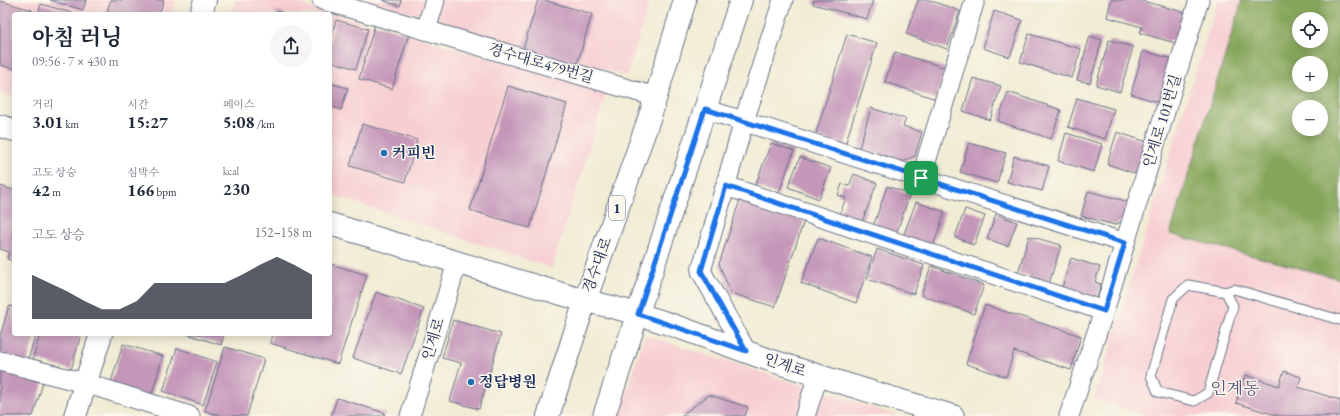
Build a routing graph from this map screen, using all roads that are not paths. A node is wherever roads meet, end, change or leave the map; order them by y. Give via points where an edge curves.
1 (205, 0) edge
2 (322, 0) edge
3 (435, 0) edge
4 (685, 0) edge
5 (740, 0) edge
6 (783, 0) edge
7 (975, 0) edge
8 (1199, 0) edge
9 (202, 12) edge
10 (426, 30) junction
11 (656, 96) junction
12 (705, 109) junction
13 (744, 121) junction
14 (0, 126) edge
15 (12, 129) edge
16 (921, 178) junction
17 (726, 186) junction
18 (332, 225) edge
19 (1125, 243) junction
20 (457, 263) junction
21 (1226, 292) junction
22 (585, 301) junction
23 (1104, 311) junction
24 (638, 314) junction
25 (1340, 320) edge
26 (100, 336) edge
27 (746, 351) junction
28 (0, 361) edge
29 (818, 376) junction
30 (85, 383) junction
31 (75, 416) edge
32 (190, 416) edge
33 (410, 416) edge
34 (548, 416) edge
35 (604, 416) edge
36 (805, 416) edge
37 (953, 416) edge
38 (1069, 416) edge

1 - 9 main road
2 - 10 street, 경수대로479번길
3 - 10 street
4 - 11 main road, 경수대로 / 1
5 - 12 main road
6 - 13 street
7 - 16 street
8 - 19 street, 인계로 101번길
10 - 11 street, 경수대로479번길
11 - 22 main road, 경수대로 / 1
12 - 13 street
12 - 24 main road
13 - 16 street
13 - 17 street
14 - 15 main road
16 - 19 street
17 - 23 street
17 - 27 street via 701,271
18 - 20 main road, 인계로
19 - 23 street, 인계로 101번길
20 - 22 main road, 인계로
20 - 33 street, 인계로
21 - 21 lane via 1188,285 1173,300 1151,376 1158,392 1194,401 1208,393 1233,306
21 - 25 lane via 1234,288
22 - 24 main road, 인계로
22 - 34 main road, 경수대로 / 1
23 - 38 street
24 - 27 main road, 인계로
24 - 35 main road
26 - 30 main road
27 - 29 main road, 인계로
28 - 30 street
29 - 36 street
29 - 37 main road, 인계로
30 - 31 main road
30 - 32 street

